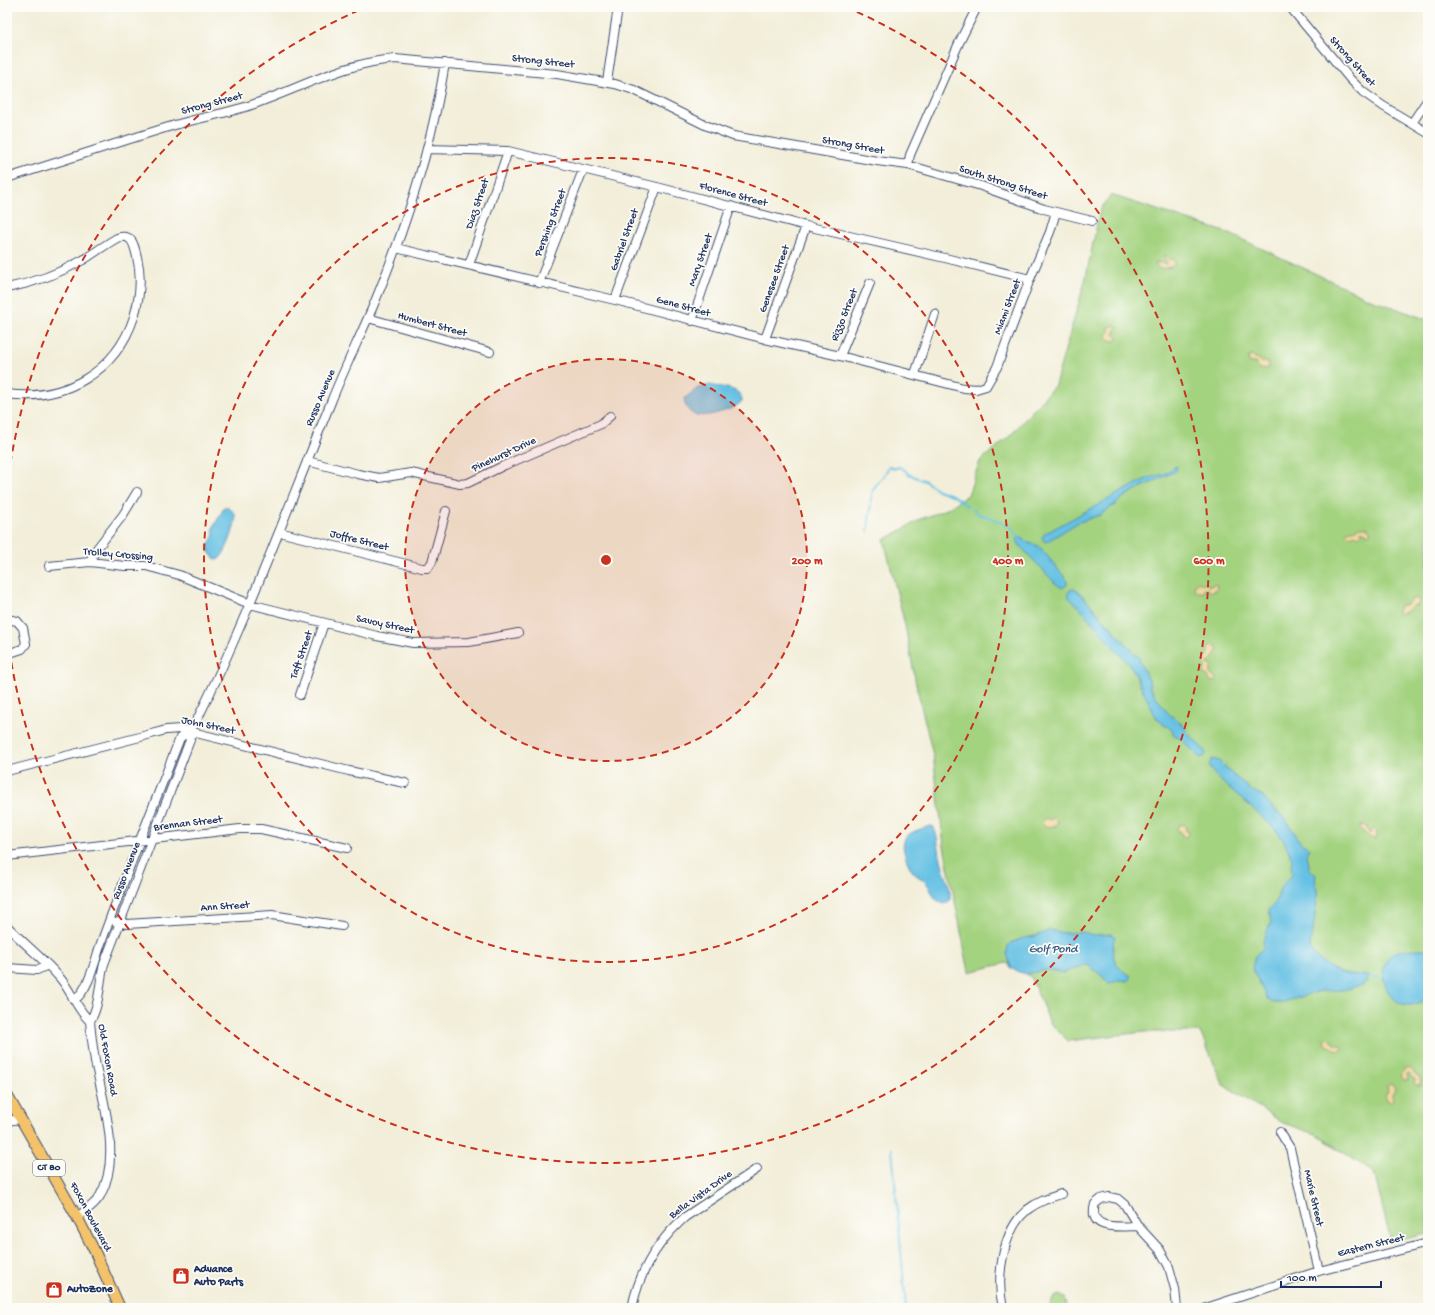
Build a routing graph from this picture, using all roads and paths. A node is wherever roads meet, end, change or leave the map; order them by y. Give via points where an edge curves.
1 (618, 7) edge
2 (977, 7) edge
3 (1290, 7) edge
4 (445, 63) junction
5 (607, 82) junction
6 (1428, 99) edge
7 (1412, 123) junction
8 (1428, 133) edge
9 (427, 149) junction
10 (508, 151) junction
11 (908, 165) junction
12 (584, 170) junction
13 (7, 178) edge
14 (657, 187) junction
15 (731, 206) junction
16 (1056, 212) junction
17 (1092, 221) dead end
18 (806, 226) junction
19 (396, 248) junction
20 (468, 265) junction
21 (1030, 279) junction
22 (539, 283) junction
23 (870, 283) dead end
24 (7, 288) edge
25 (615, 300) junction
26 (935, 314) dead end
27 (368, 318) junction
28 (692, 321) junction
29 (765, 339) junction
30 (490, 352) dead end
31 (840, 356) junction
32 (915, 374) junction
33 (964, 388) joint
34 (7, 394) edge
35 (610, 416) dead end
36 (307, 461) junction
37 (137, 492) dead end
38 (446, 511) dead end
39 (279, 532) junction
40 (90, 562) junction
41 (49, 566) dead end
42 (250, 604) junction
43 (7, 619) edge
44 (324, 623) junction
45 (518, 633) dead end
46 (7, 654) edge
47 (300, 695) dead end
48 (189, 731) junction
49 (7, 772) edge
50 (405, 782) dead end
51 (152, 839) junction
52 (140, 841) junction
53 (347, 848) dead end
54 (7, 856) edge
55 (109, 920) junction
56 (119, 923) junction
57 (7, 926) edge
58 (342, 926) dead end
59 (48, 965) junction
60 (7, 968) edge
61 (74, 1000) junction
62 (90, 1022) junction
63 (7, 1095) edge
64 (20, 1119) junction
65 (7, 1121) edge
66 (1280, 1132) dead end
67 (757, 1169) dead end
68 (1061, 1194) dead end
69 (77, 1217) junction
70 (1138, 1226) junction
71 (1428, 1243) edge
72 (1319, 1271) junction
73 (120, 1308) edge
74 (632, 1308) edge
75 (1003, 1308) edge
76 (1177, 1308) edge
77 (1206, 1308) edge

1 - 5 street
2 - 11 street via 910,155
3 - 7 street, Strong Street via 1357,86 1370,98
4 - 5 street, Strong Street via 557,74
4 - 9 street, Russo Avenue
4 - 13 street, Strong Street via 395,58 370,62 246,107 170,127
5 - 11 street, Strong Street via 634,90 705,125 734,136
6 - 7 street
7 - 8 street, Strong Street
9 - 10 street, Florence Street
9 - 19 street, Russo Avenue
10 - 12 street, Florence Street
10 - 20 street, Diaz Street
11 - 16 street, South Strong Street
12 - 14 street, Florence Street
12 - 22 street, Pershing Street
14 - 15 street, Florence Street
14 - 25 street, Gabriel Street
15 - 18 street, Florence Street
15 - 28 street, Mary Street
16 - 17 street, South Strong Street
16 - 21 street, Miami Street
18 - 21 street, Florence Street
18 - 29 street, Genesee Street
19 - 20 street, Gene Street
19 - 27 street, Russo Avenue
20 - 22 street, Gene Street
21 - 33 street, Miami Street via 991,380 980,389
22 - 25 street, Gene Street
23 - 31 street, Rizzo Street
24 - 34 street via 67,268 123,236 132,242 138,260 140,285 136,310 121,344 105,364 84,380 63,390 36,396
25 - 28 street, Gene Street
26 - 32 street
27 - 30 street, Humbert Street
27 - 36 street, Russo Avenue
28 - 29 street, Gene Street
29 - 31 street, Gene Street
31 - 32 street, Gene Street
32 - 33 street, Gene Street
35 - 36 street, Pinehurst Drive via 601,424 468,483 460,484 411,473 379,478
36 - 39 street, Russo Avenue
37 - 40 street via 123,515 94,551
38 - 39 street, Joffre Street via 432,562 428,568
39 - 42 street, Russo Avenue
40 - 41 street, Trolley Crossing
40 - 42 street, Trolley Crossing via 146,566
42 - 44 street, Savoy Street
42 - 48 street, Russo Avenue via 199,715
43 - 46 street via 17,621 23,628 26,644 22,649
44 - 45 street, Savoy Street via 413,643 469,642
44 - 47 street, Taft Street
48 - 49 street, John Street via 166,730
48 - 50 street, John Street via 349,771
48 - 51 street, Russo Avenue via 190,740
48 - 52 street, Russo Avenue via 180,738
51 - 52 street, Brennan Street
51 - 53 street, Brennan Street via 261,829
51 - 56 street, Russo Avenue
52 - 54 street, Brennan Street
52 - 55 street, Russo Avenue
55 - 56 street, Ann Street
55 - 61 street, Russo Avenue via 87,984
56 - 58 street, Ann Street via 272,915
56 - 62 street, Russo Avenue via 104,964 95,1014
57 - 59 street, Old Foxon Road
59 - 60 street via 37,970
59 - 61 street, Old Foxon Road via 62,979
61 - 62 street, Old Foxon Road
62 - 69 street, Old Foxon Road via 108,1122 110,1153 107,1177 99,1198
63 - 64 main road, CT 80
64 - 65 street
64 - 69 main road, Foxon Boulevard / CT 80
66 - 72 street, Marie Street via 1290,1148
67 - 74 street, Bella Vista Drive via 675,1226 647,1264
68 - 75 street via 1041,1201 1028,1210 1014,1226 1001,1271 1000,1292
69 - 73 main road, Foxon Boulevard / CT 80
70 - 70 street via 1125,1205 1118,1199 1109,1197 1095,1204 1094,1214 1099,1222 1106,1226
70 - 76 street via 1156,1245 1169,1267 1176,1289
71 - 72 street, Eastern Street
72 - 77 street, Eastern Street

